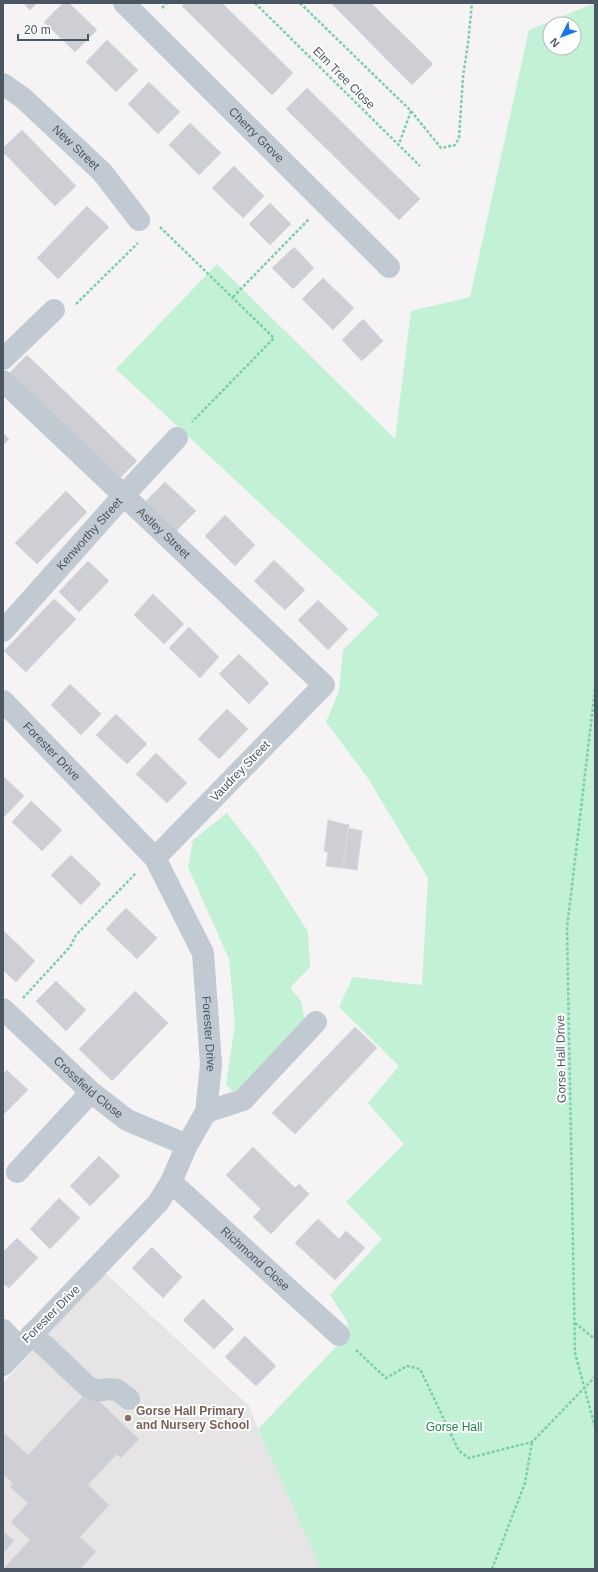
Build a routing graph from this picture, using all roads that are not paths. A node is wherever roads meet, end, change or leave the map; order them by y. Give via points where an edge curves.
1 (124, 3) edge
2 (3, 84) edge
3 (139, 220) road end
4 (389, 267) dead end
5 (54, 310) road end
6 (3, 359) edge
7 (3, 381) edge
8 (177, 438) road end
9 (124, 495) junction
10 (3, 631) edge
11 (324, 684) joint
12 (3, 701) edge
13 (154, 857) junction
14 (5, 1012) edge
15 (316, 1022) dead end
16 (91, 1092) junction
17 (206, 1112) junction
18 (187, 1145) junction
19 (17, 1172) dead end
20 (171, 1182) junction
21 (3, 1330) edge
22 (339, 1335) road end
23 (25, 1341) junction
24 (3, 1365) edge
25 (129, 1399) dead end

1 - 4 street, Cherry Grove
2 - 3 street, New Street via 23,98 102,172
5 - 6 street
7 - 9 street, Astley Street
8 - 9 street, Kenworthy Street
9 - 10 street, Kenworthy Street
9 - 11 street, Astley Street
11 - 13 street, Vaudrey Street
12 - 13 street, Forester Drive
13 - 17 street, Forester Drive via 202,953 211,1064
14 - 16 street, Crossfield Close
15 - 17 street via 243,1100
16 - 18 street, Crossfield Close via 127,1120
16 - 19 street
17 - 18 street, Forester Drive
18 - 20 street, Forester Drive
20 - 22 street, Richmond Close
20 - 23 street, Forester Drive via 158,1203
21 - 23 street
23 - 24 street, Forester Drive
23 - 25 street via 45,1346 87,1386 97,1391 117,1390

